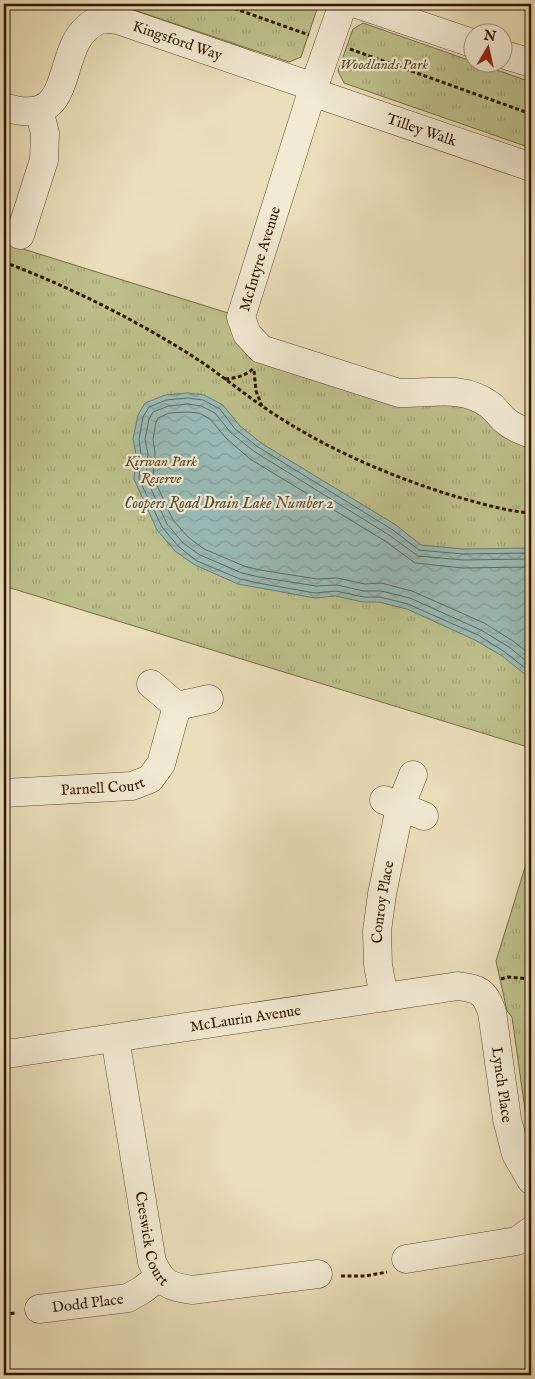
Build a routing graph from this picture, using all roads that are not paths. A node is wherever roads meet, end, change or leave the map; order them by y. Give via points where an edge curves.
1 (343, 4) edge
2 (357, 4) edge
3 (462, 40) edge
4 (512, 57) edge
5 (531, 63) edge
6 (313, 90) junction
7 (4, 107) edge
8 (39, 110) junction
9 (531, 167) edge
10 (20, 235) dead end
11 (531, 434) edge
12 (151, 684) dead end
13 (209, 700) dead end
14 (177, 706) junction
15 (413, 775) dead end
16 (4, 793) edge
17 (477, 989) joint
18 (384, 997) junction
19 (115, 1038) junction
20 (7, 1054) edge
21 (531, 1180) edge
22 (531, 1232) edge
23 (406, 1260) road end
24 (318, 1274) road end
25 (159, 1277) junction
26 (39, 1309) dead end

1 - 6 street, McIntyre Avenue
2 - 3 street
4 - 5 street
6 - 8 street, Kingsford Way via 118,20 100,19 83,30 74,43 58,92
6 - 9 street, Tilley Walk
6 - 11 street, McIntyre Avenue via 241,317 247,334 261,349 399,393 448,390 471,395 490,405 506,422
7 - 8 street via 26,112
8 - 10 street via 45,134 44,160
12 - 14 street
13 - 14 street
14 - 16 street, Parnell Court via 161,764 150,779 132,786
15 - 18 street, Conroy Place via 382,894 377,931 378,965
17 - 18 street, McLaurin Avenue via 458,986
17 - 21 street, Lynch Place via 488,999 492,1012 507,1119 516,1154
18 - 19 street, McLaurin Avenue
19 - 20 street, McLaurin Avenue
19 - 25 street, Creswick Court via 152,1262
22 - 23 street via 517,1241
24 - 25 street, Creswick Court via 192,1290 172,1286
25 - 26 street, Dodd Place via 128,1298

